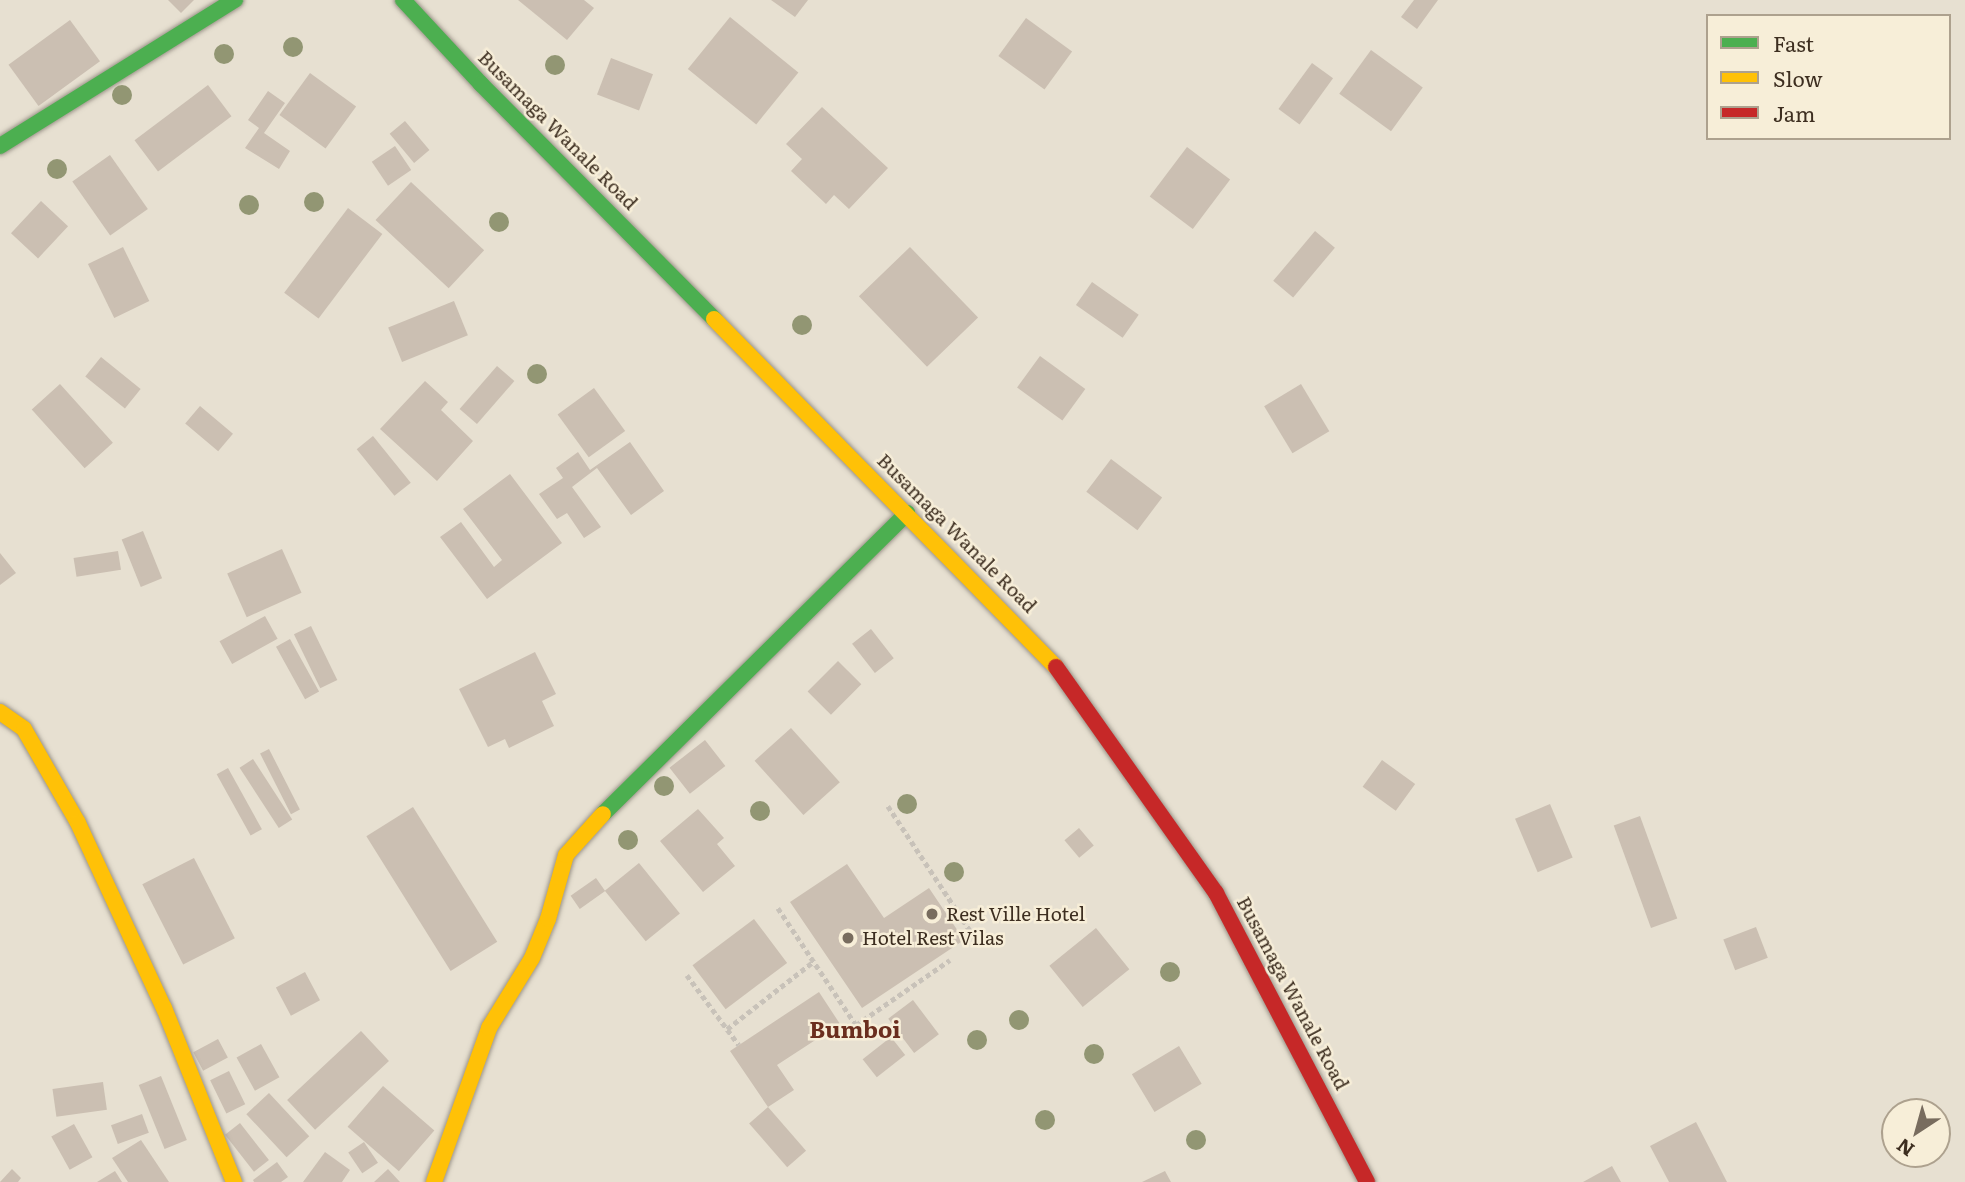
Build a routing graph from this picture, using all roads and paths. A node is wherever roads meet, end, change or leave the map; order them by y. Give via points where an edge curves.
1 (235, 0) edge
2 (403, 0) edge
3 (0, 146) edge
4 (907, 513) junction
5 (0, 712) edge
6 (888, 806) dead end
7 (778, 908) dead end
8 (975, 939) dead end
9 (950, 960) dead end
10 (814, 961) junction
11 (687, 975) dead end
12 (727, 1028) junction
13 (739, 1045) dead end
14 (234, 1182) edge
15 (434, 1182) edge
16 (1367, 1182) edge

1 - 3 street
2 - 4 street, Busamaga Wanale Road
4 - 15 street via 566,855 548,919 532,958 489,1028
4 - 16 street, Busamaga Wanale Road via 1049,656 1216,893
5 - 14 street via 24,730 78,823 164,1008
6 - 8 path
7 - 10 path
9 - 10 path via 856,1025
10 - 12 path
11 - 12 path
12 - 13 path

